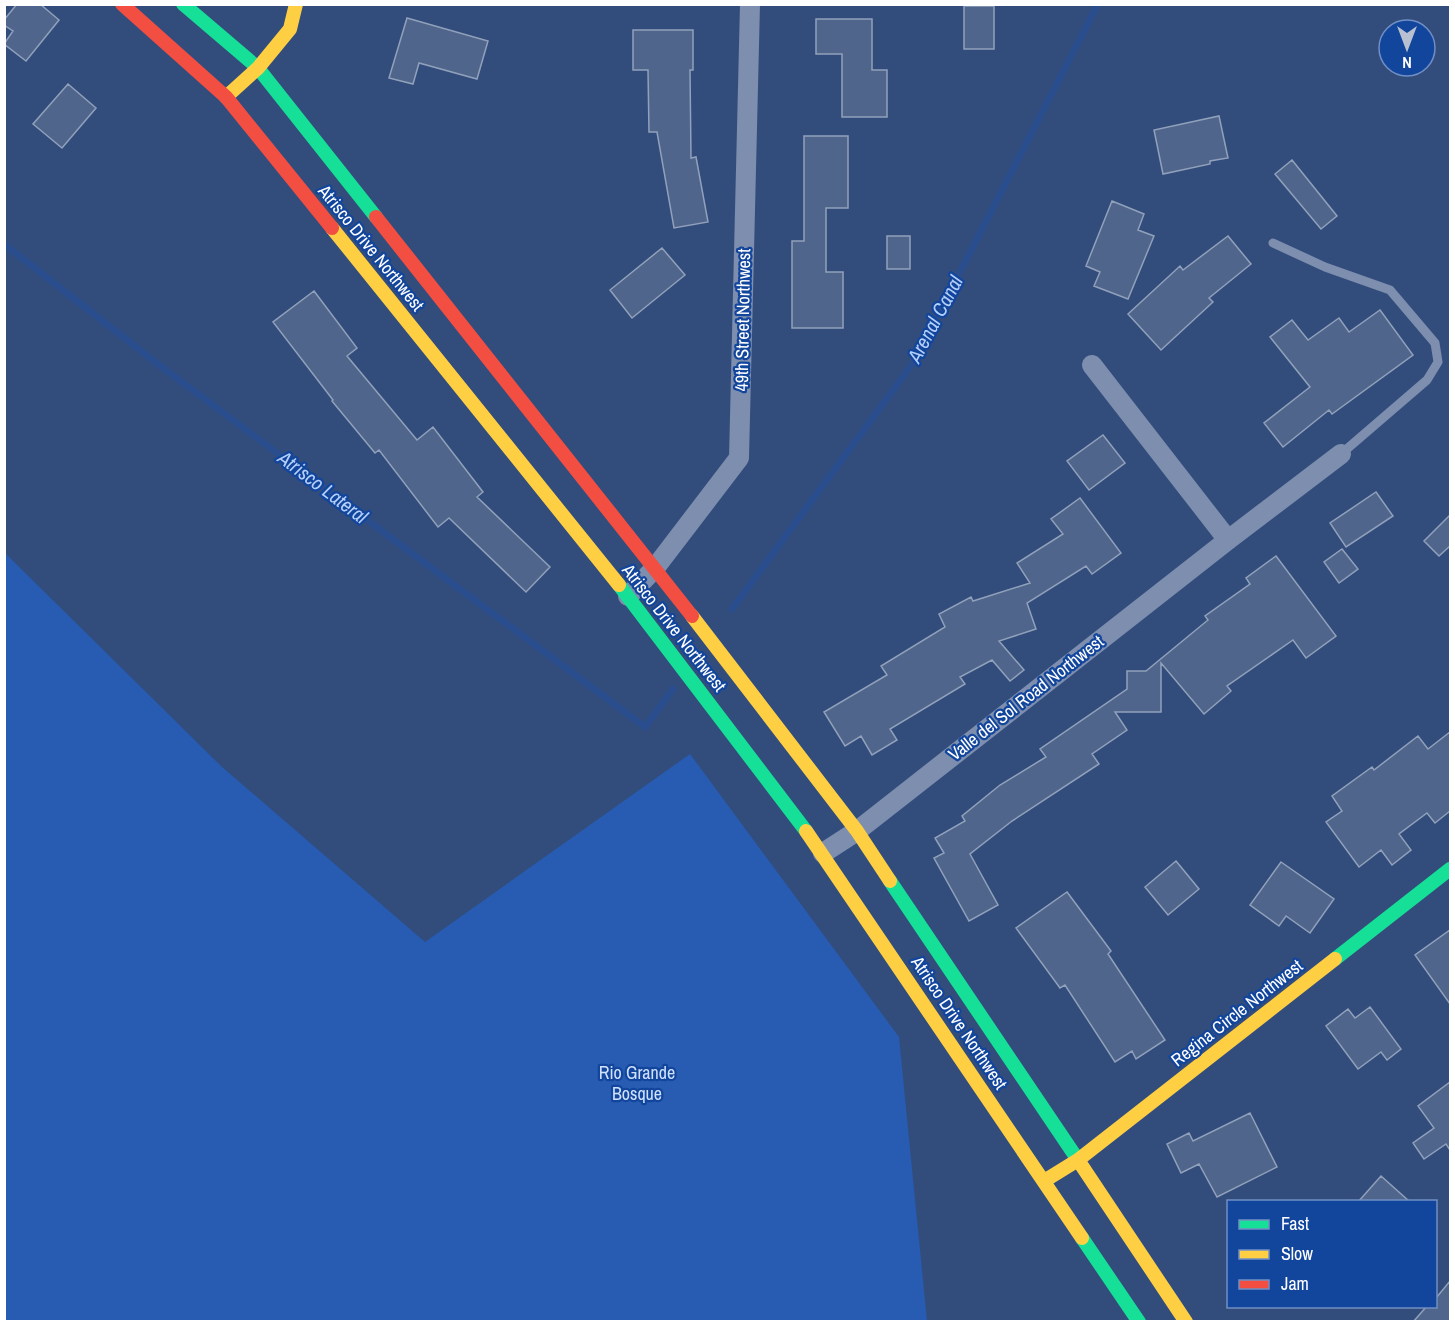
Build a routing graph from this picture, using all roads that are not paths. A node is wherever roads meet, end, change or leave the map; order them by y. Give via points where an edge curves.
1 (122, 4) edge
2 (183, 4) edge
3 (296, 4) edge
4 (750, 4) edge
5 (258, 68) junction
6 (226, 97) junction
7 (1273, 243) dead end
8 (1092, 365) dead end
9 (1341, 454) joint
10 (1227, 540) junction
11 (655, 568) junction
12 (628, 596) junction
13 (856, 831) junction
14 (823, 853) junction
15 (1450, 869) edge
16 (1078, 1160) junction
17 (1044, 1181) junction
18 (1139, 1322) edge
19 (1186, 1322) edge

1 - 6 main road, Atrisco Drive Northwest
2 - 5 main road, Atrisco Drive Northwest
3 - 5 main road via 290,29
4 - 11 street, 49th Street Northwest via 740,458
5 - 6 main road
5 - 11 main road, Atrisco Drive Northwest
6 - 12 main road, Atrisco Drive Northwest
7 - 9 lane via 1390,290 1435,344 1438,362 1427,380
8 - 10 street
9 - 10 street, Valle del Sol Road Northwest
10 - 13 street, Valle del Sol Road Northwest
11 - 12 street, 49th Street Northwest
11 - 13 main road, Atrisco Drive Northwest
12 - 14 main road, Atrisco Drive Northwest
13 - 14 street, Valle del Sol Road Northwest
13 - 16 main road, Atrisco Drive Northwest
14 - 17 main road, Atrisco Drive Northwest
15 - 16 main road, Regina Circle Northwest
16 - 17 main road, Regina Circle Northwest
16 - 19 main road, Atrisco Drive Northwest
17 - 18 main road, Atrisco Drive Northwest

